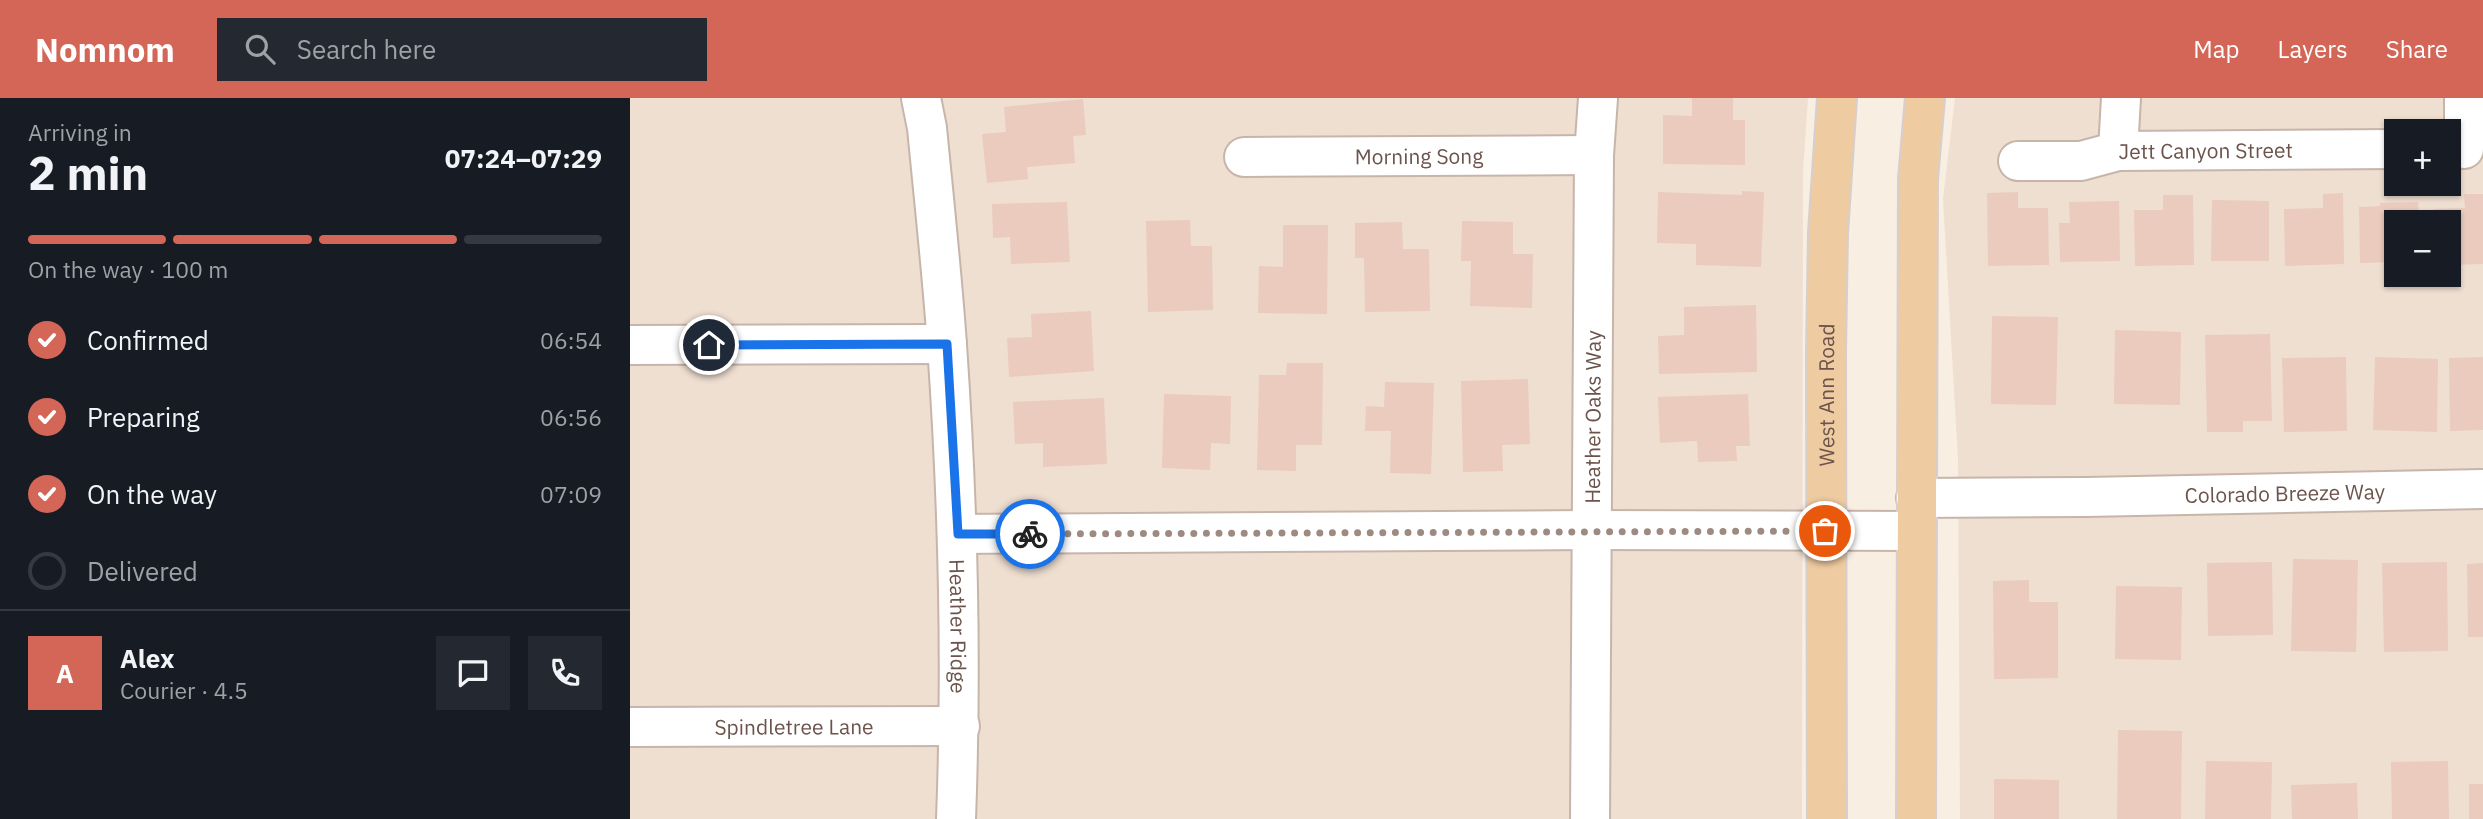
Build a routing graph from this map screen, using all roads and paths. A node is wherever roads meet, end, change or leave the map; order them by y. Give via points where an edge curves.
1 (920, 98) edge
2 (1598, 98) edge
3 (1837, 98) edge
4 (1925, 98) edge
5 (2121, 98) edge
6 (2464, 98) edge
7 (2384, 149) edge
8 (2465, 149) edge
9 (2118, 151) junction
10 (1594, 155) junction
11 (1244, 157) dead end
12 (2018, 161) dead end
13 (947, 344) junction
14 (630, 345) edge
15 (2483, 489) edge
16 (1916, 515) junction
17 (1590, 530) junction
18 (1825, 531) junction
19 (958, 534) junction
20 (960, 726) junction
21 (630, 727) edge
22 (956, 819) edge
23 (1590, 819) edge
24 (1827, 819) edge
25 (1916, 819) edge

1 - 13 street, Heather Ridge via 927,128
2 - 10 street, Heather Oaks Way
3 - 18 main road, West Ann Road via 1828,233
4 - 16 main road via 1918,179
5 - 9 street
6 - 8 street
7 - 9 street, Jett Canyon Street
9 - 12 street, Jett Canyon Street via 2081,161
10 - 11 street, Morning Song
10 - 17 street, Heather Oaks Way
13 - 14 street
13 - 19 street, Heather Ridge
15 - 16 street, Colorado Breeze Way via 2086,498
16 - 18 street, Colorado Breeze Way
16 - 25 main road
17 - 18 street, Colorado Breeze Way
17 - 19 street, Colorado Breeze Way
17 - 23 street, Heather Oaks Way
18 - 24 main road, West Ann Road
19 - 20 street, Heather Ridge
20 - 21 street, Spindletree Lane
20 - 22 street, Heather Ridge

